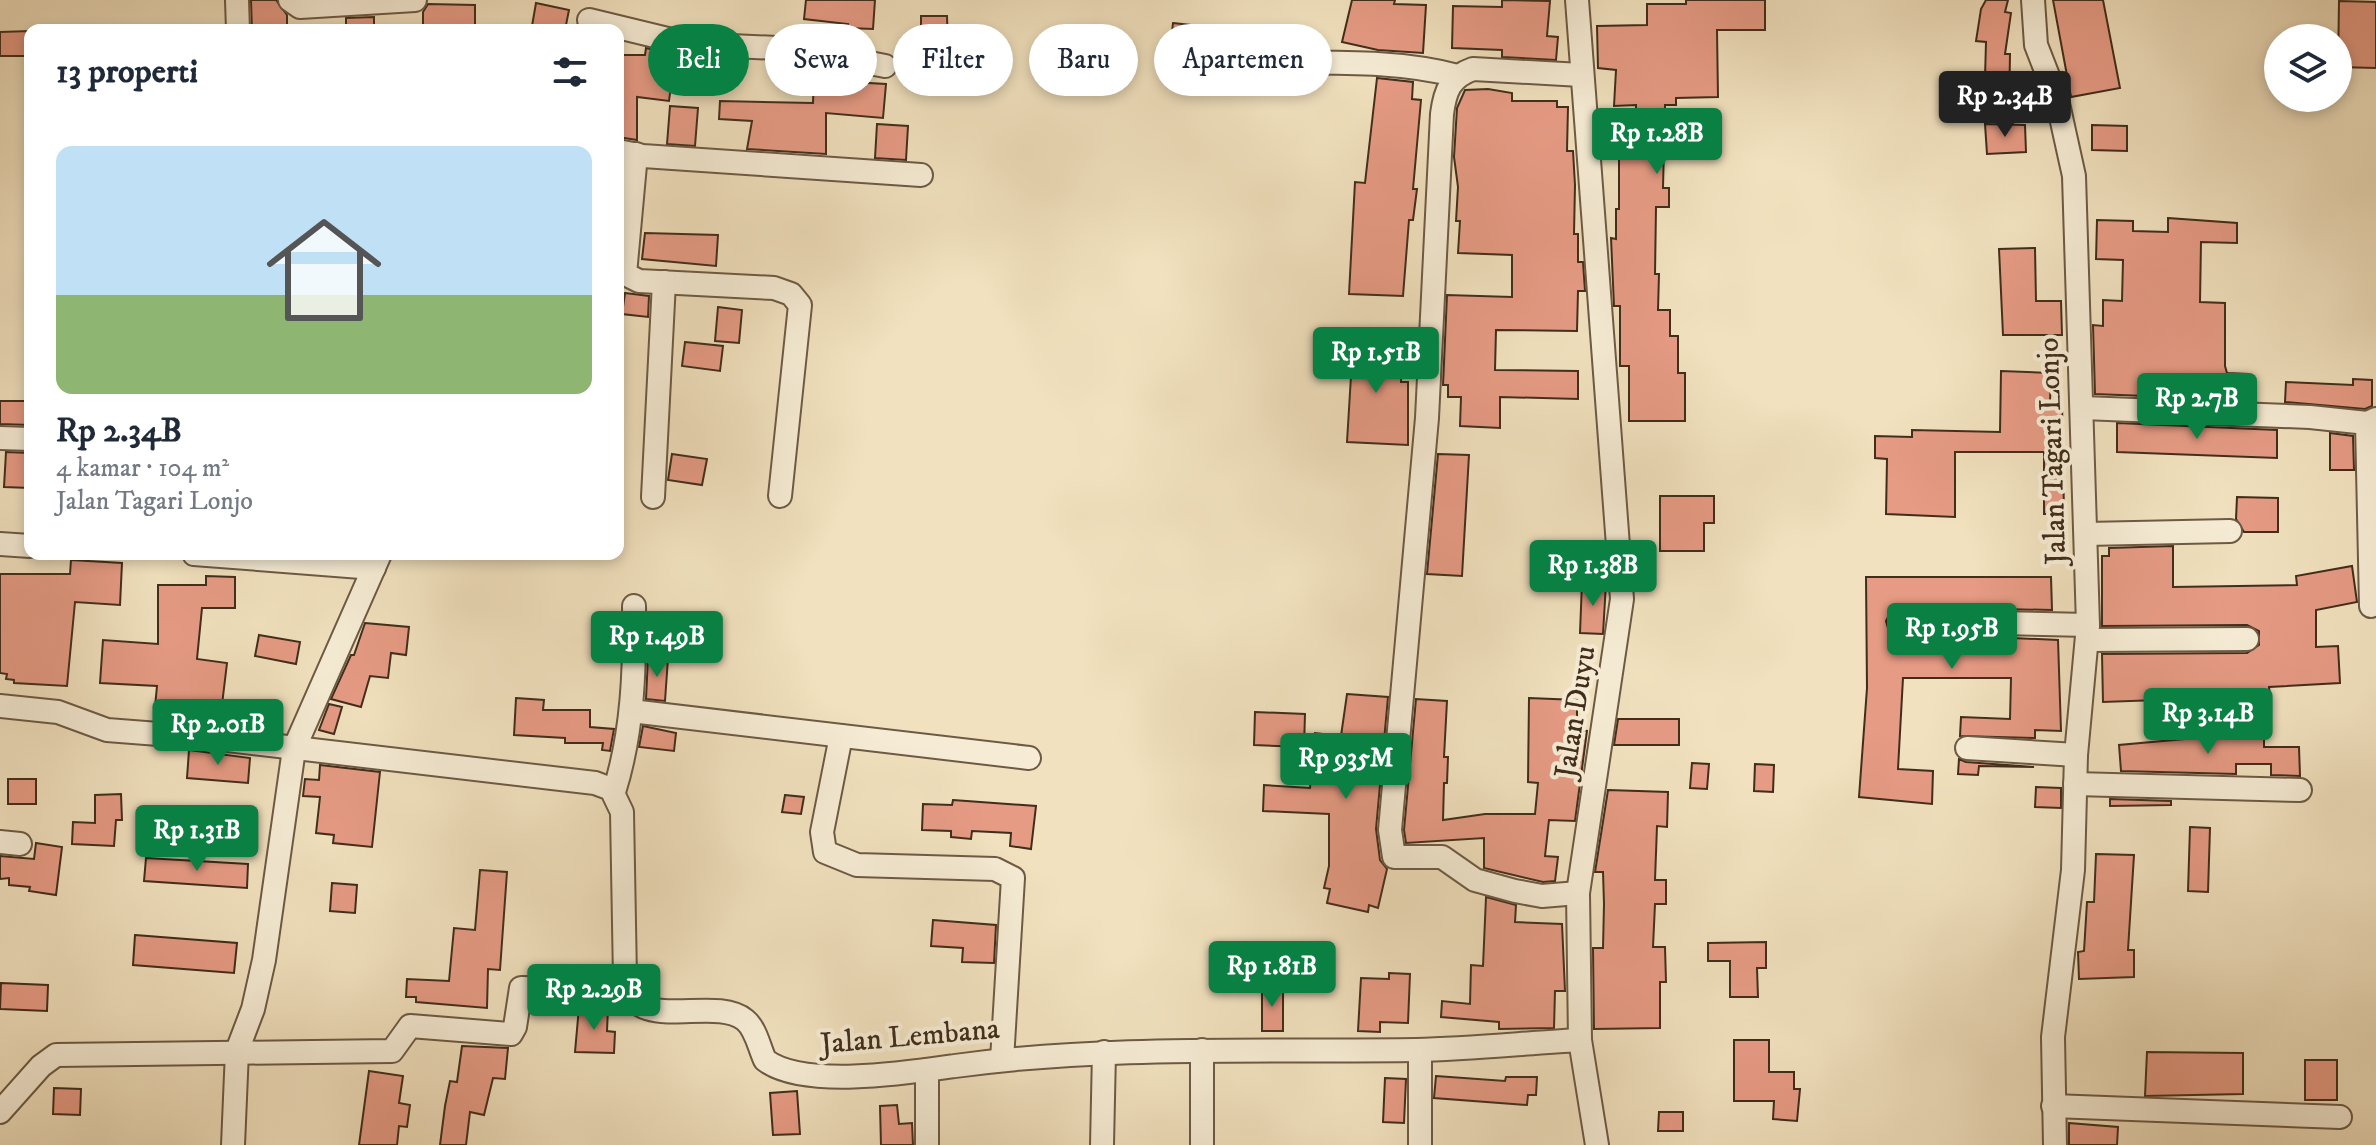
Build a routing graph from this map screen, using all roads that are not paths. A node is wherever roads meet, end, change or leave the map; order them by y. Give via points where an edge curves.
1 (237, 0) edge
2 (290, 0) edge
3 (415, 0) edge
4 (1577, 0) edge
5 (2033, 0) edge
6 (591, 17) edge
7 (238, 24) edge
8 (616, 24) edge
9 (624, 26) edge
10 (885, 66) dead end
11 (1332, 66) edge
12 (1581, 75) junction
13 (1458, 76) junction
14 (627, 153) edge
15 (921, 175) dead end
16 (664, 282) junction
17 (2083, 408) junction
18 (2372, 421) edge
19 (0, 438) edge
20 (24, 439) edge
21 (780, 496) dead end
22 (653, 497) dead end
23 (2230, 531) dead end
24 (2086, 534) junction
25 (0, 544) edge
26 (24, 546) edge
27 (351, 560) edge
28 (377, 561) edge
29 (634, 606) dead end
30 (2371, 606) dead end
31 (1900, 621) dead end
32 (2088, 633) junction
33 (2247, 639) dead end
34 (0, 706) edge
35 (631, 711) junction
36 (841, 736) junction
37 (1967, 748) dead end
38 (294, 749) junction
39 (2076, 755) junction
40 (1029, 758) dead end
41 (2075, 784) junction
42 (2300, 790) dead end
43 (614, 792) junction
44 (1578, 893) junction
45 (627, 990) junction
46 (1580, 1040) junction
47 (248, 1050) junction
48 (1202, 1050) junction
49 (1420, 1050) junction
50 (1104, 1052) junction
51 (1002, 1060) junction
52 (927, 1070) junction
53 (2053, 1106) junction
54 (0, 1112) edge
55 (2340, 1117) dead end
56 (233, 1145) edge
57 (927, 1145) edge
58 (1102, 1145) edge
59 (1202, 1145) edge
60 (1420, 1145) edge
61 (1597, 1145) edge
62 (2055, 1145) edge

1 - 7 street
2 - 3 street via 303,7
4 - 12 street, Jalan Duyu
5 - 17 street, Jalan Tagari Lonjo via 2036,45 2072,159
6 - 8 street
9 - 10 street via 688,44 799,49
11 - 13 street
12 - 13 street via 1473,69
12 - 44 street, Jalan Duyu via 1622,611
13 - 44 street via 1447,88 1442,114 1428,406 1391,853 1397,858 1442,857 1475,880 1515,891 1542,896
14 - 15 street
14 - 16 street via 625,274 639,281
16 - 21 street via 774,288 791,294 800,305
16 - 22 street
17 - 18 street
17 - 24 street, Jalan Tagari Lonjo
18 - 30 street
19 - 20 street
23 - 24 street
24 - 32 street, Jalan Tagari Lonjo
25 - 26 street
27 - 28 street
28 - 38 street
29 - 35 street
31 - 32 street
32 - 33 street
32 - 39 street, Jalan Tagari Lonjo
34 - 38 street via 58,712 107,730
35 - 36 street
35 - 43 street via 626,755
36 - 40 street
36 - 51 street via 822,832 825,852 857,865 1011,873
37 - 39 street
38 - 43 street via 595,783
38 - 47 street
39 - 41 street, Jalan Tagari Lonjo
41 - 42 street
41 - 53 street, Jalan Tagari Lonjo via 2073,870 2055,1007
43 - 45 street via 622,812
44 - 46 street, Jalan Duyu
45 - 47 street via 521,988 511,1034 410,1026 392,1051
45 - 52 street, Jalan Lembana via 635,1003 664,1011 737,1015 752,1027 765,1060 790,1073 822,1077
46 - 49 street, Jalan Lembana
46 - 61 street, Jalan Duyu
47 - 54 street via 56,1055
47 - 56 street
48 - 49 street, Jalan Lembana
48 - 50 street, Jalan Lembana
48 - 59 street
49 - 60 street
50 - 51 street, Jalan Lembana
50 - 58 street
51 - 52 street, Jalan Lembana
52 - 57 street
53 - 55 street
53 - 62 street, Jalan Tagari Lonjo

